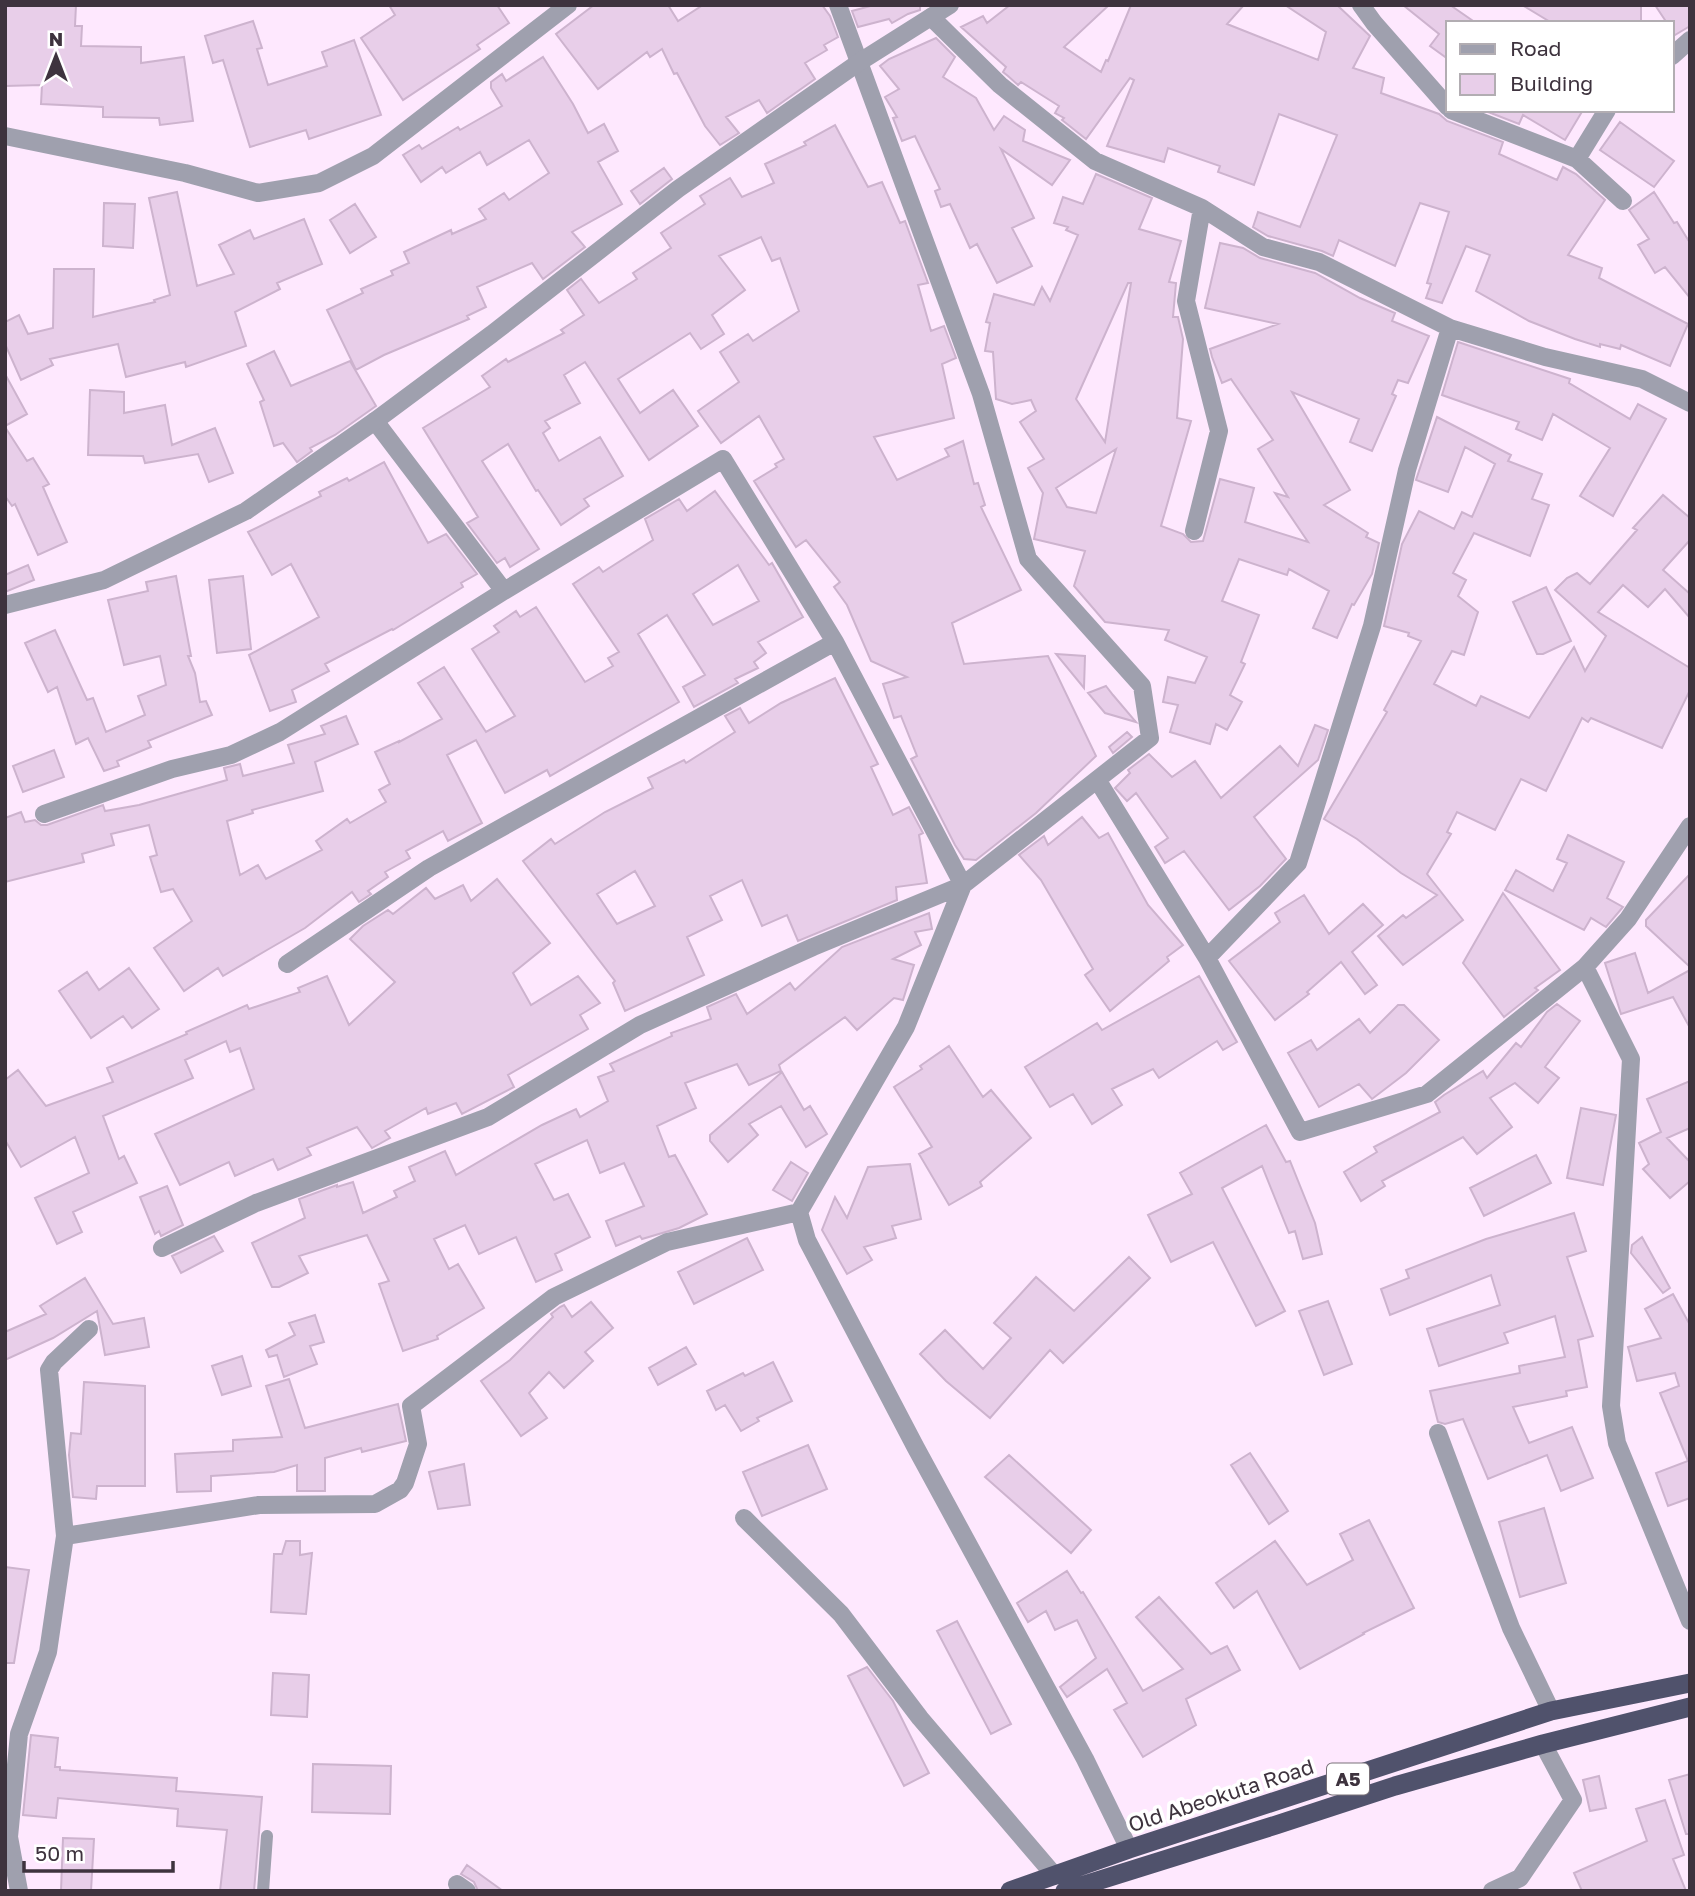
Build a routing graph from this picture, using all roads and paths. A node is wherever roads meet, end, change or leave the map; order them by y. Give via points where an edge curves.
1 (568, 5) edge
2 (838, 5) edge
3 (950, 5) edge
4 (1361, 5) edge
5 (931, 17) junction
6 (1690, 40) edge
7 (1674, 54) edge
8 (858, 63) junction
9 (1446, 103) edge
10 (1460, 112) edge
11 (1606, 112) edge
12 (5, 136) edge
13 (1577, 159) junction
14 (1623, 201) dead end
15 (1202, 208) junction
16 (1450, 328) junction
17 (1690, 403) edge
18 (375, 421) junction
19 (1194, 531) dead end
20 (504, 591) junction
21 (5, 605) edge
22 (835, 642) junction
23 (1098, 780) junction
24 (44, 814) dead end
25 (1690, 826) edge
26 (963, 885) junction
27 (1207, 958) junction
28 (287, 964) dead end
29 (1585, 967) junction
30 (799, 1212) junction
31 (162, 1248) dead end
32 (89, 1329) dead end
33 (1438, 1433) dead end
34 (744, 1518) dead end
35 (65, 1536) junction
36 (1690, 1621) edge
37 (1690, 1683) edge
38 (1690, 1707) edge
39 (1551, 1711) junction
40 (1544, 1744) junction
41 (267, 1836) dead end
42 (1129, 1849) junction
43 (1072, 1886) edge
44 (19, 1891) edge
45 (263, 1891) edge
46 (1010, 1891) edge
47 (1492, 1891) edge

1 - 12 street via 373,156 319,183 258,193
2 - 8 street
3 - 5 street
4 - 9 street
5 - 8 street
5 - 15 street via 1000,85 1095,161
6 - 7 street
8 - 18 street via 678,190
8 - 23 street via 981,394 1028,559 1142,686 1150,738
10 - 13 street
11 - 13 street
13 - 14 street
15 - 16 street via 1263,247 1319,261
15 - 19 street via 1186,300 1219,431
16 - 17 street via 1545,357 1642,379
16 - 27 street via 1407,470 1372,626 1298,863
18 - 20 street
18 - 21 street via 246,511 104,580
20 - 22 street via 723,458
20 - 24 street via 280,732 231,755 172,769
22 - 26 street
22 - 28 street via 429,868
23 - 26 street
23 - 27 street
25 - 29 street via 1628,919
26 - 30 street via 906,1027
26 - 31 street via 640,1025 488,1117 256,1203
27 - 29 street via 1300,1132 1427,1094
29 - 36 street via 1631,1059 1611,1406 1617,1443
30 - 35 street via 667,1242 554,1297 411,1406 418,1444 405,1483 374,1504 259,1504
30 - 42 street via 807,1240 1086,1759
32 - 35 street via 49,1370
33 - 39 street via 1511,1628
34 - 43 street via 841,1614 920,1718
35 - 44 street via 48,1652 19,1734 9,1837
37 - 39 highway, Old Abeokuta Road / A5
38 - 40 highway, Old Abeokuta Road / A5
39 - 42 highway, Old Abeokuta Road / A5
40 - 43 highway, Old Abeokuta Road / A5
40 - 47 street via 1573,1800 1520,1878
41 - 45 lane
42 - 43 highway, Old Abeokuta Road / A5
43 - 46 highway, Old Abeokuta Road / A5

